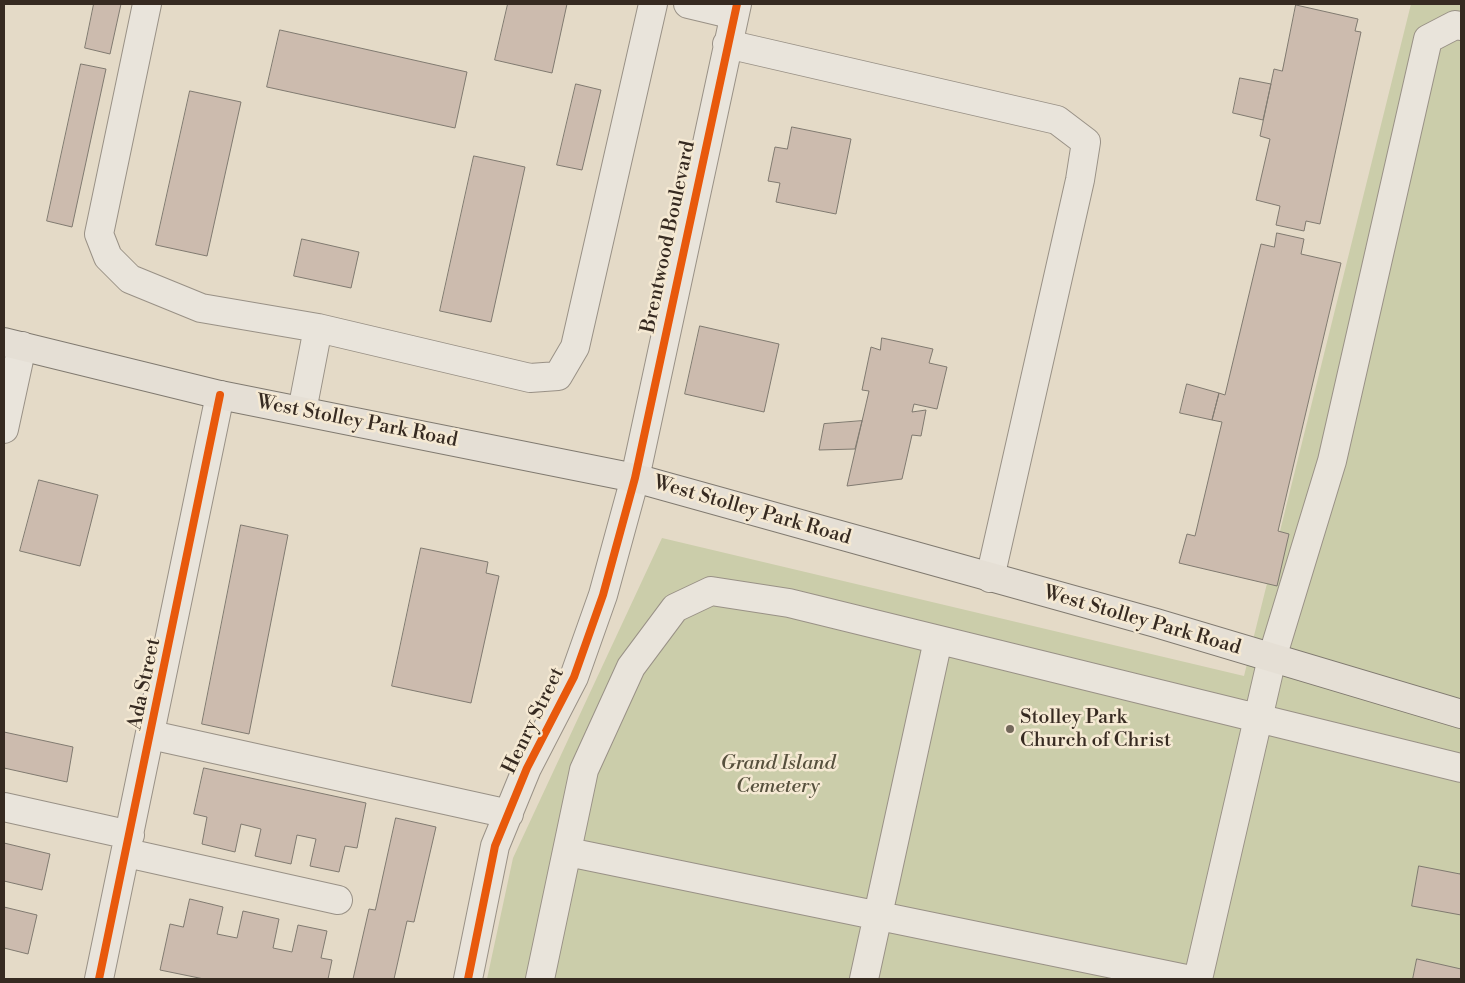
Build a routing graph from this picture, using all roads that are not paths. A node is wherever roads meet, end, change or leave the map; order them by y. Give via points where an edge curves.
1 (147, 4) edge
2 (653, 4) edge
3 (688, 4) edge
4 (735, 10) edge
5 (1461, 26) edge
6 (727, 44) junction
7 (318, 328) junction
8 (13, 344) edge
9 (220, 395) junction
10 (302, 411) junction
11 (4, 429) edge
12 (635, 478) junction
13 (990, 578) junction
14 (938, 640) junction
15 (1272, 658) junction
16 (1461, 714) edge
17 (1258, 719) junction
18 (151, 735) junction
19 (1461, 768) edge
20 (4, 807) edge
21 (509, 814) junction
22 (129, 844) junction
23 (568, 852) junction
24 (338, 900) dead end
25 (878, 916) junction
26 (99, 979) edge
27 (468, 979) edge
28 (540, 979) edge
29 (864, 979) edge
30 (1186, 979) edge
31 (1198, 979) edge

1 - 7 street via 99,234 108,258 130,279 201,308
2 - 7 street via 575,347 558,376 530,378
3 - 4 street
4 - 6 street, Brentwood Boulevard
5 - 15 street via 1455,25 1428,38 1332,461
6 - 12 street, Brentwood Boulevard
6 - 13 street via 1058,120 1086,142
7 - 10 street
8 - 9 main road, West Stolley Park Road
8 - 11 street
9 - 10 main road, West Stolley Park Road
9 - 18 street, Ada Street
10 - 12 main road, West Stolley Park Road
12 - 13 main road, West Stolley Park Road
12 - 21 street, Henry Street via 603,595 574,677 527,768
13 - 15 main road, West Stolley Park Road
14 - 17 street
14 - 23 street via 789,602 711,591 675,608 631,667 584,770
14 - 25 street
15 - 16 main road, West Stolley Park Road
15 - 17 street
17 - 19 street
17 - 31 street
18 - 21 street
18 - 22 street, Ada Street
20 - 22 street
21 - 27 street, Henry Street via 496,846
22 - 24 street
22 - 26 street, Ada Street
23 - 25 street
23 - 28 street
25 - 29 street
25 - 30 street

